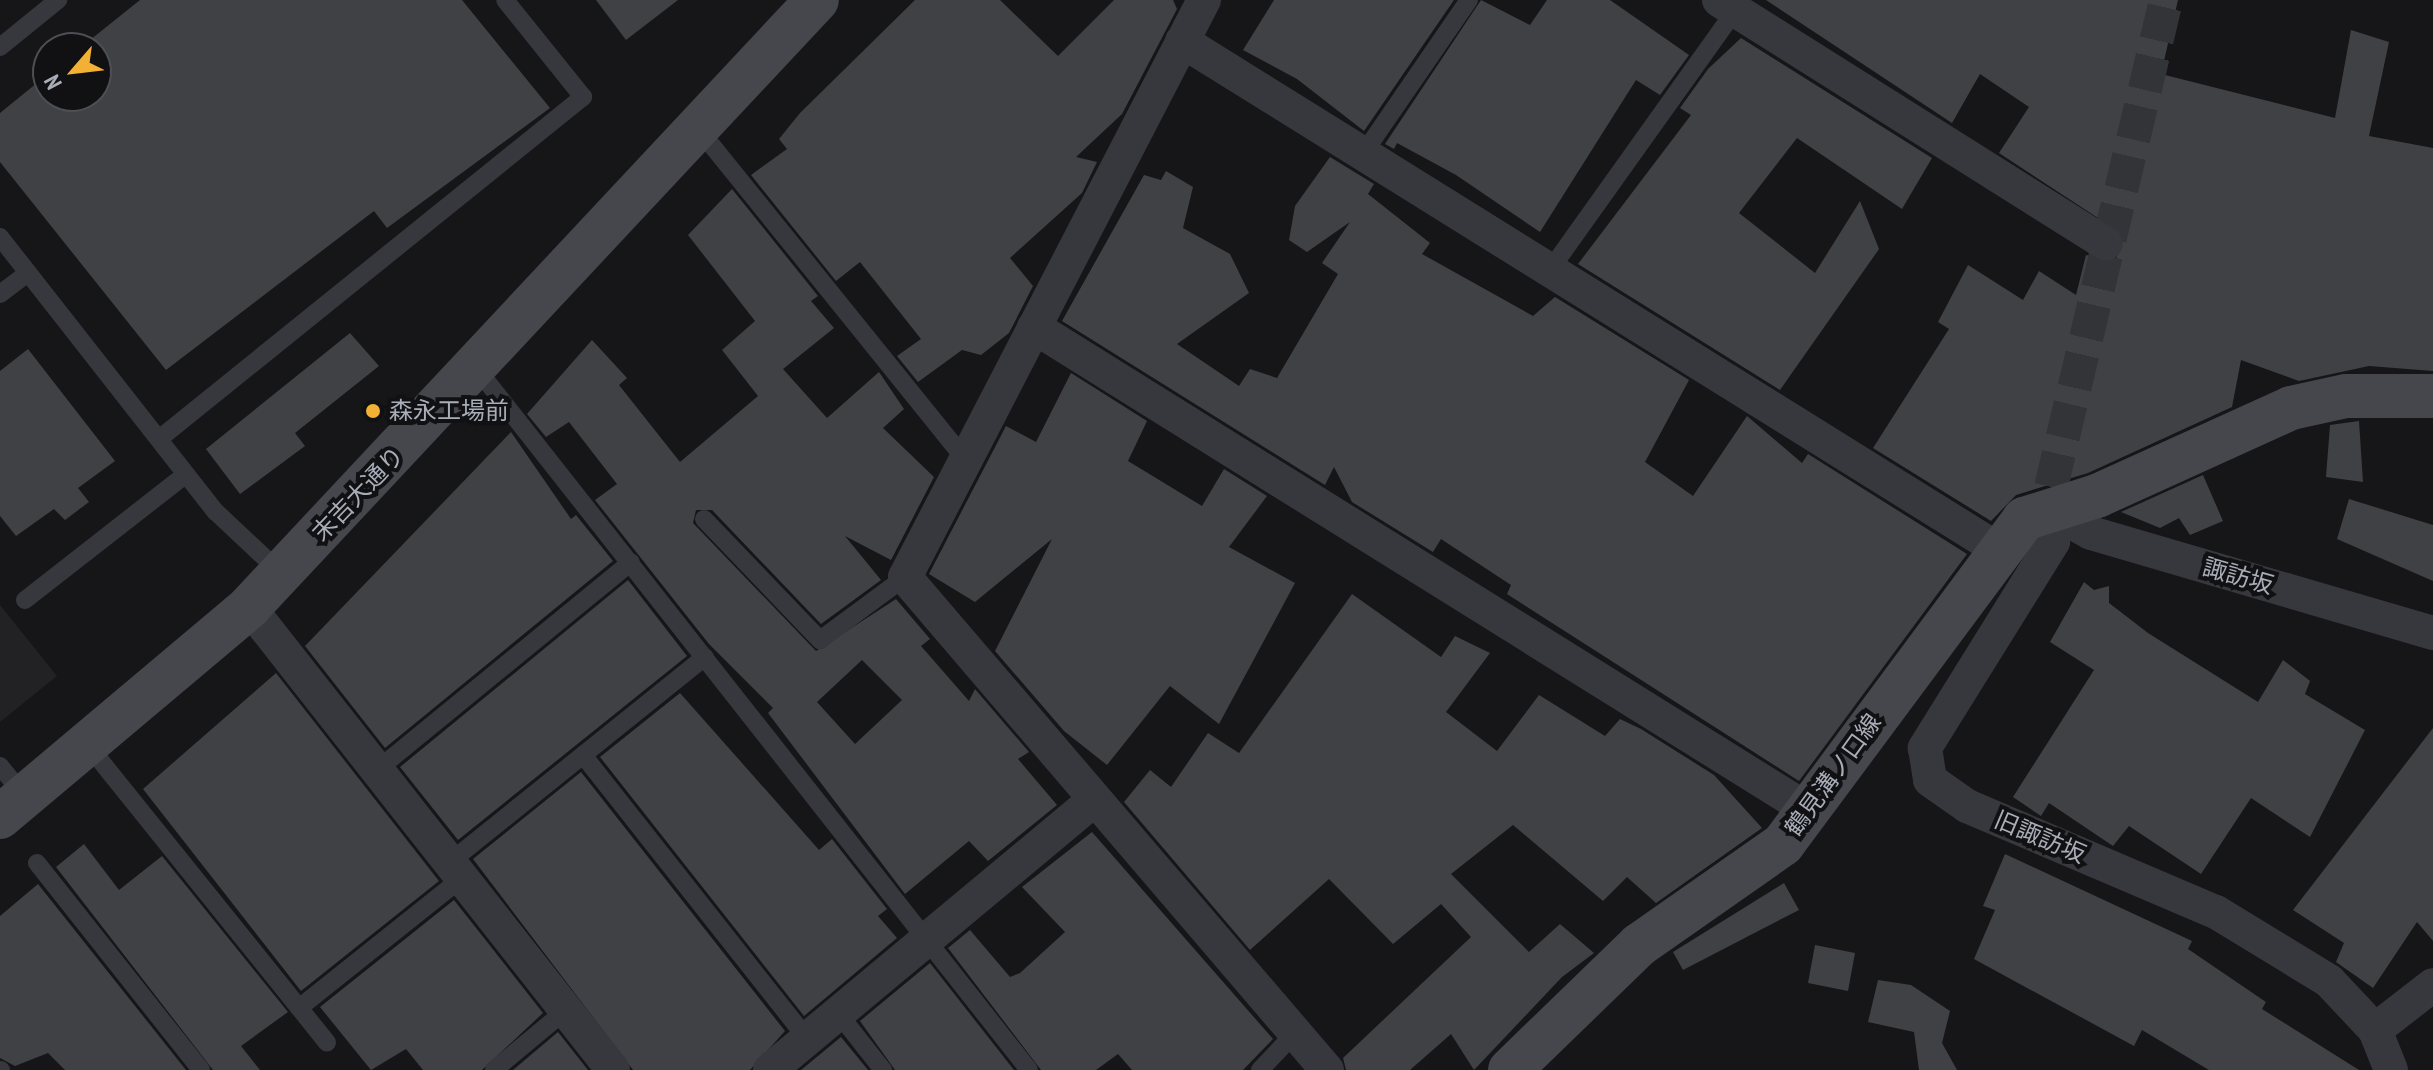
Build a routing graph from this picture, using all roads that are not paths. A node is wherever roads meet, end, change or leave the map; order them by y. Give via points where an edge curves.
1 (58, 0) edge
2 (505, 0) edge
3 (817, 0) edge
4 (1204, 0) edge
5 (1469, 0) edge
6 (1732, 4) edge
7 (1182, 41) junction
8 (0, 47) edge
9 (697, 127) junction
10 (1363, 154) junction
11 (0, 237) edge
12 (2106, 244) dead end
13 (1550, 270) junction
14 (28, 273) junction
15 (0, 294) edge
16 (1034, 327) junction
17 (477, 369) junction
18 (2433, 396) edge
19 (159, 439) junction
20 (964, 458) junction
21 (186, 474) junction
22 (2049, 498) junction
23 (704, 519) dead end
24 (1999, 550) junction
25 (631, 562) junction
26 (282, 574) junction
27 (905, 577) junction
28 (25, 600) dead end
29 (249, 607) junction
30 (2433, 633) edge
31 (705, 657) junction
32 (87, 744) junction
33 (583, 755) junction
34 (377, 770) junction
35 (8, 793) edge
36 (1092, 802) junction
37 (1810, 811) junction
38 (37, 863) dead end
39 (456, 870) junction
40 (926, 940) junction
41 (2433, 985) edge
42 (299, 1008) junction
43 (566, 1010) junction
44 (838, 1013) junction
45 (2375, 1030) junction
46 (1295, 1033) junction
47 (807, 1039) junction
48 (327, 1042) dead end
49 (201, 1070) edge
50 (494, 1070) edge
51 (613, 1070) edge
52 (770, 1070) edge
53 (883, 1070) edge
54 (1029, 1070) edge
55 (1260, 1070) edge
56 (1327, 1070) edge
57 (1510, 1070) edge
58 (2391, 1070) edge

1 - 8 lane
2 - 19 lane via 583,97
3 - 9 street, 末吉大通り
4 - 7 street
5 - 10 lane
6 - 12 street
6 - 13 lane
7 - 10 street
7 - 16 street
9 - 17 street, 末吉大通り
9 - 20 lane
10 - 13 street
11 - 14 lane
13 - 24 street
14 - 15 lane
14 - 19 lane
16 - 20 street
16 - 37 street
17 - 25 lane
17 - 26 street, 末吉大通り
18 - 22 street, 鶴見溝ノ口線 via 2346,396 2291,408 2097,496
19 - 21 lane
20 - 27 street
21 - 26 lane
21 - 28 lane
22 - 24 street, 鶴見溝ノ口線
22 - 30 street, 諏訪坂 via 2091,533
22 - 45 street, 旧諏訪坂 via 2053,542 1925,748 1930,780 1967,806 2216,912 2329,981
23 - 27 lane via 820,640
24 - 37 street, 鶴見溝ノ口線
25 - 31 lane
25 - 34 lane
26 - 29 street, 末吉大通り
27 - 36 street
29 - 32 street, 末吉大通り
29 - 34 street
31 - 33 lane
31 - 40 lane
32 - 35 street, 末吉大通り
32 - 42 lane
33 - 39 lane
33 - 47 lane
34 - 39 street
36 - 40 street
36 - 46 street
37 - 57 street, 鶴見溝ノ口線 via 1755,869 1639,945
38 - 49 lane
39 - 42 lane
39 - 43 street
40 - 44 street
40 - 54 lane
41 - 45 street
42 - 48 lane
43 - 50 lane
43 - 51 street
44 - 47 street
44 - 53 lane
45 - 58 street, 旧諏訪坂
46 - 55 lane
46 - 56 street
47 - 52 street

